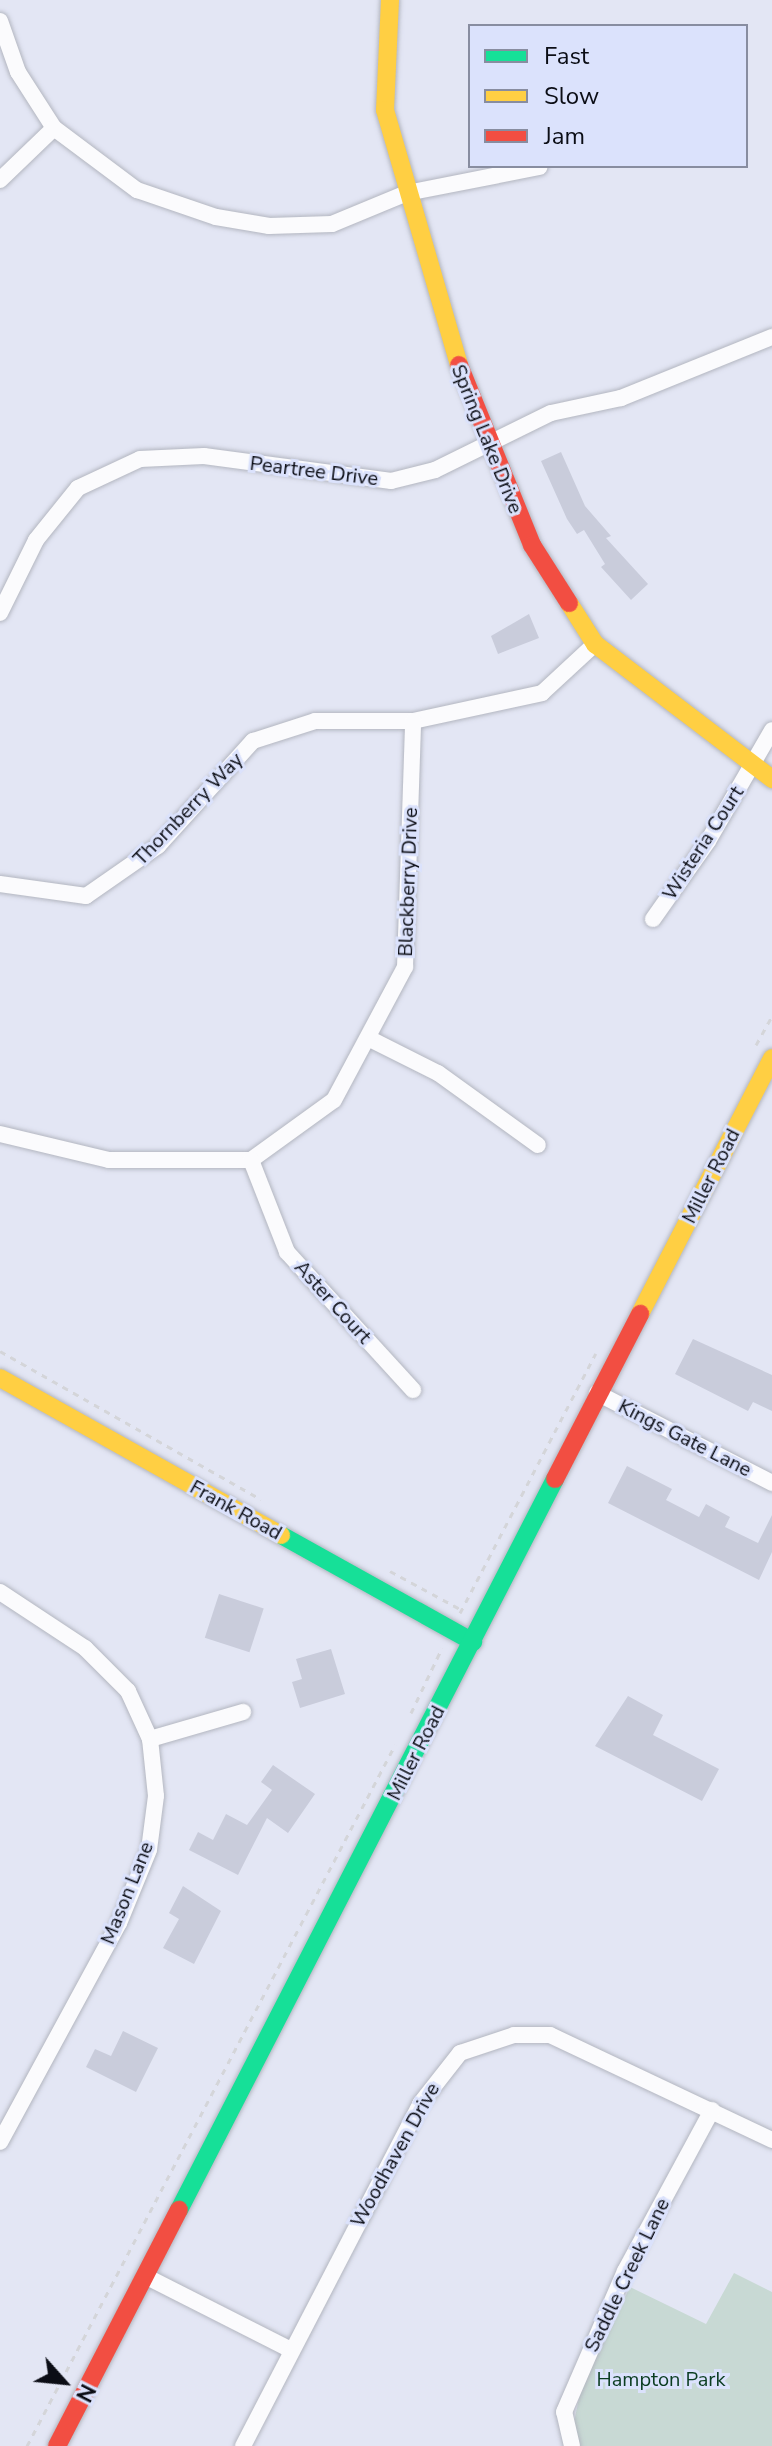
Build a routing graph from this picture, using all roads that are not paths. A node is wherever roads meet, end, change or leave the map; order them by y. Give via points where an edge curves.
1 (390, 0) edge
2 (0, 21) edge
3 (54, 128) junction
4 (534, 168) edge
5 (0, 180) edge
6 (407, 193) junction
7 (772, 337) edge
8 (485, 443) junction
9 (0, 613) edge
10 (595, 644) junction
11 (413, 721) junction
12 (772, 730) edge
13 (753, 767) junction
14 (772, 779) edge
15 (0, 884) edge
16 (653, 919) dead end
17 (370, 1039) junction
18 (772, 1058) edge
19 (0, 1134) edge
20 (538, 1145) dead end
21 (251, 1160) junction
22 (0, 1378) edge
23 (413, 1390) dead end
24 (597, 1393) junction
25 (772, 1483) edge
26 (0, 1592) edge
27 (473, 1642) junction
28 (243, 1712) dead end
29 (150, 1739) junction
30 (712, 2110) junction
31 (772, 2140) edge
32 (0, 2142) edge
33 (147, 2277) junction
34 (291, 2350) junction
35 (57, 2446) edge
36 (243, 2446) edge
37 (572, 2446) edge

1 - 6 street, Spring Lake Drive via 385,110
2 - 3 street via 18,72
3 - 5 street
3 - 6 street via 137,190 216,217 269,226 332,224
4 - 6 street
6 - 8 street, Spring Lake Drive via 442,324
7 - 8 street, Peartree Drive via 621,398 551,413
8 - 9 street, Peartree Drive via 435,470 391,481 204,456 140,459 78,488 36,540
8 - 10 street, Spring Lake Drive via 532,545
10 - 11 street, Thornberry Way via 542,693
10 - 13 street, Spring Lake Drive
11 - 15 street, Thornberry Way via 315,721 253,741 158,846 86,896
11 - 17 street, Blackberry Drive via 405,967
12 - 13 street, Wisteria Court
13 - 14 street, Spring Lake Drive
13 - 16 street, Wisteria Court
17 - 20 street via 438,1073
17 - 21 street, Blackberry Drive via 334,1100
18 - 24 street, Miller Road
19 - 21 street via 109,1160
21 - 23 street, Aster Court via 287,1252
22 - 27 street, Frank Road
24 - 25 street, Kings Gate Lane
24 - 27 street, Miller Road
26 - 29 street, Mason Lane via 85,1648 128,1691
27 - 33 street, Miller Road
28 - 29 street
29 - 32 street, Mason Lane via 156,1796 149,1850 119,1923
30 - 31 street, Woodhaven Drive
30 - 34 street, Woodhaven Drive via 550,2035 514,2035 460,2053 420,2104
30 - 37 street, Saddle Creek Lane via 625,2271 564,2412
33 - 34 street
33 - 35 street, Miller Road
34 - 36 street, Woodhaven Drive

